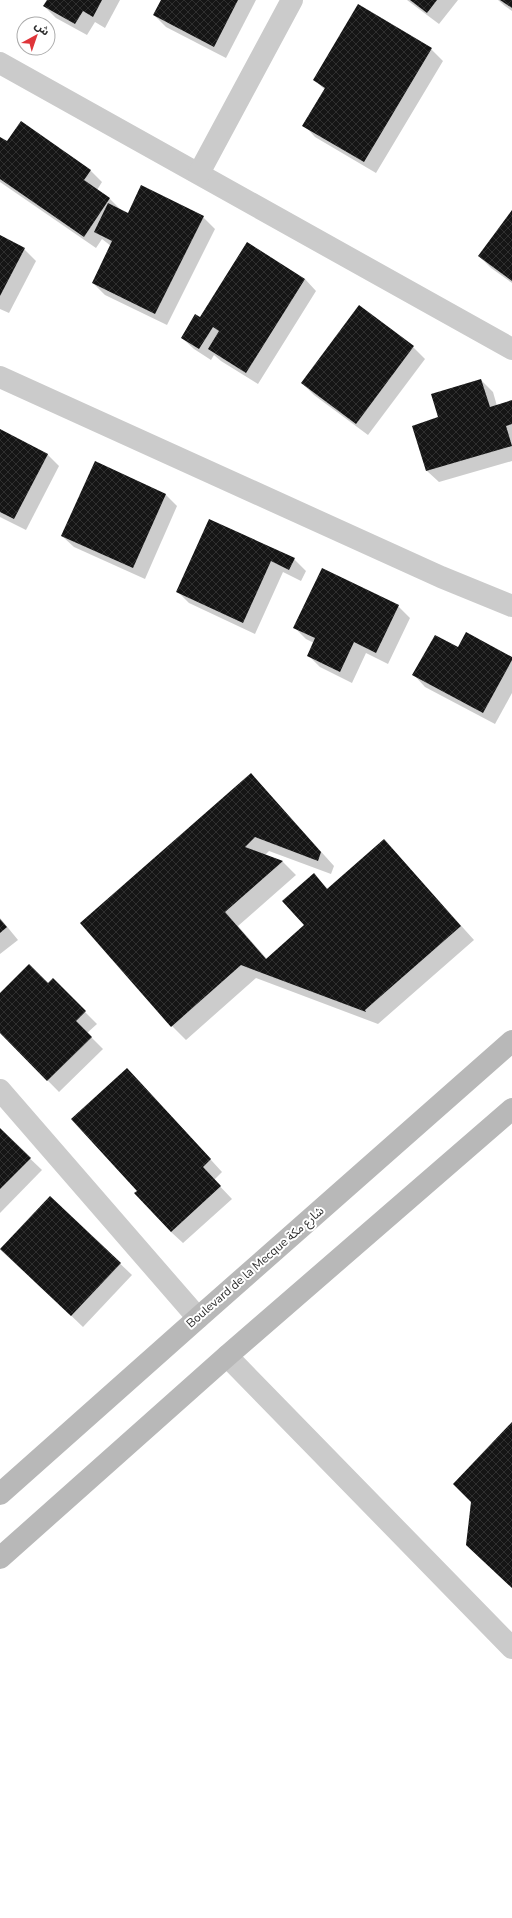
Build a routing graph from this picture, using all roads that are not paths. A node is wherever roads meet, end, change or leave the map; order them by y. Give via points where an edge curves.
1 (292, 0) edge
2 (0, 63) edge
3 (199, 173) junction
4 (512, 349) edge
5 (0, 377) edge
6 (512, 606) edge
7 (512, 1042) edge
8 (0, 1090) edge
9 (512, 1109) edge
10 (198, 1318) junction
11 (227, 1356) junction
12 (0, 1494) edge
13 (0, 1558) edge
14 (512, 1648) edge

1 - 3 street
2 - 3 street
3 - 4 street
5 - 6 street via 487,598
7 - 10 main road, Boulevard de la Mecque شارع مكة
8 - 10 street
9 - 11 main road
10 - 12 main road, Boulevard de la Mecque شارع مكة
11 - 13 main road
11 - 14 street

